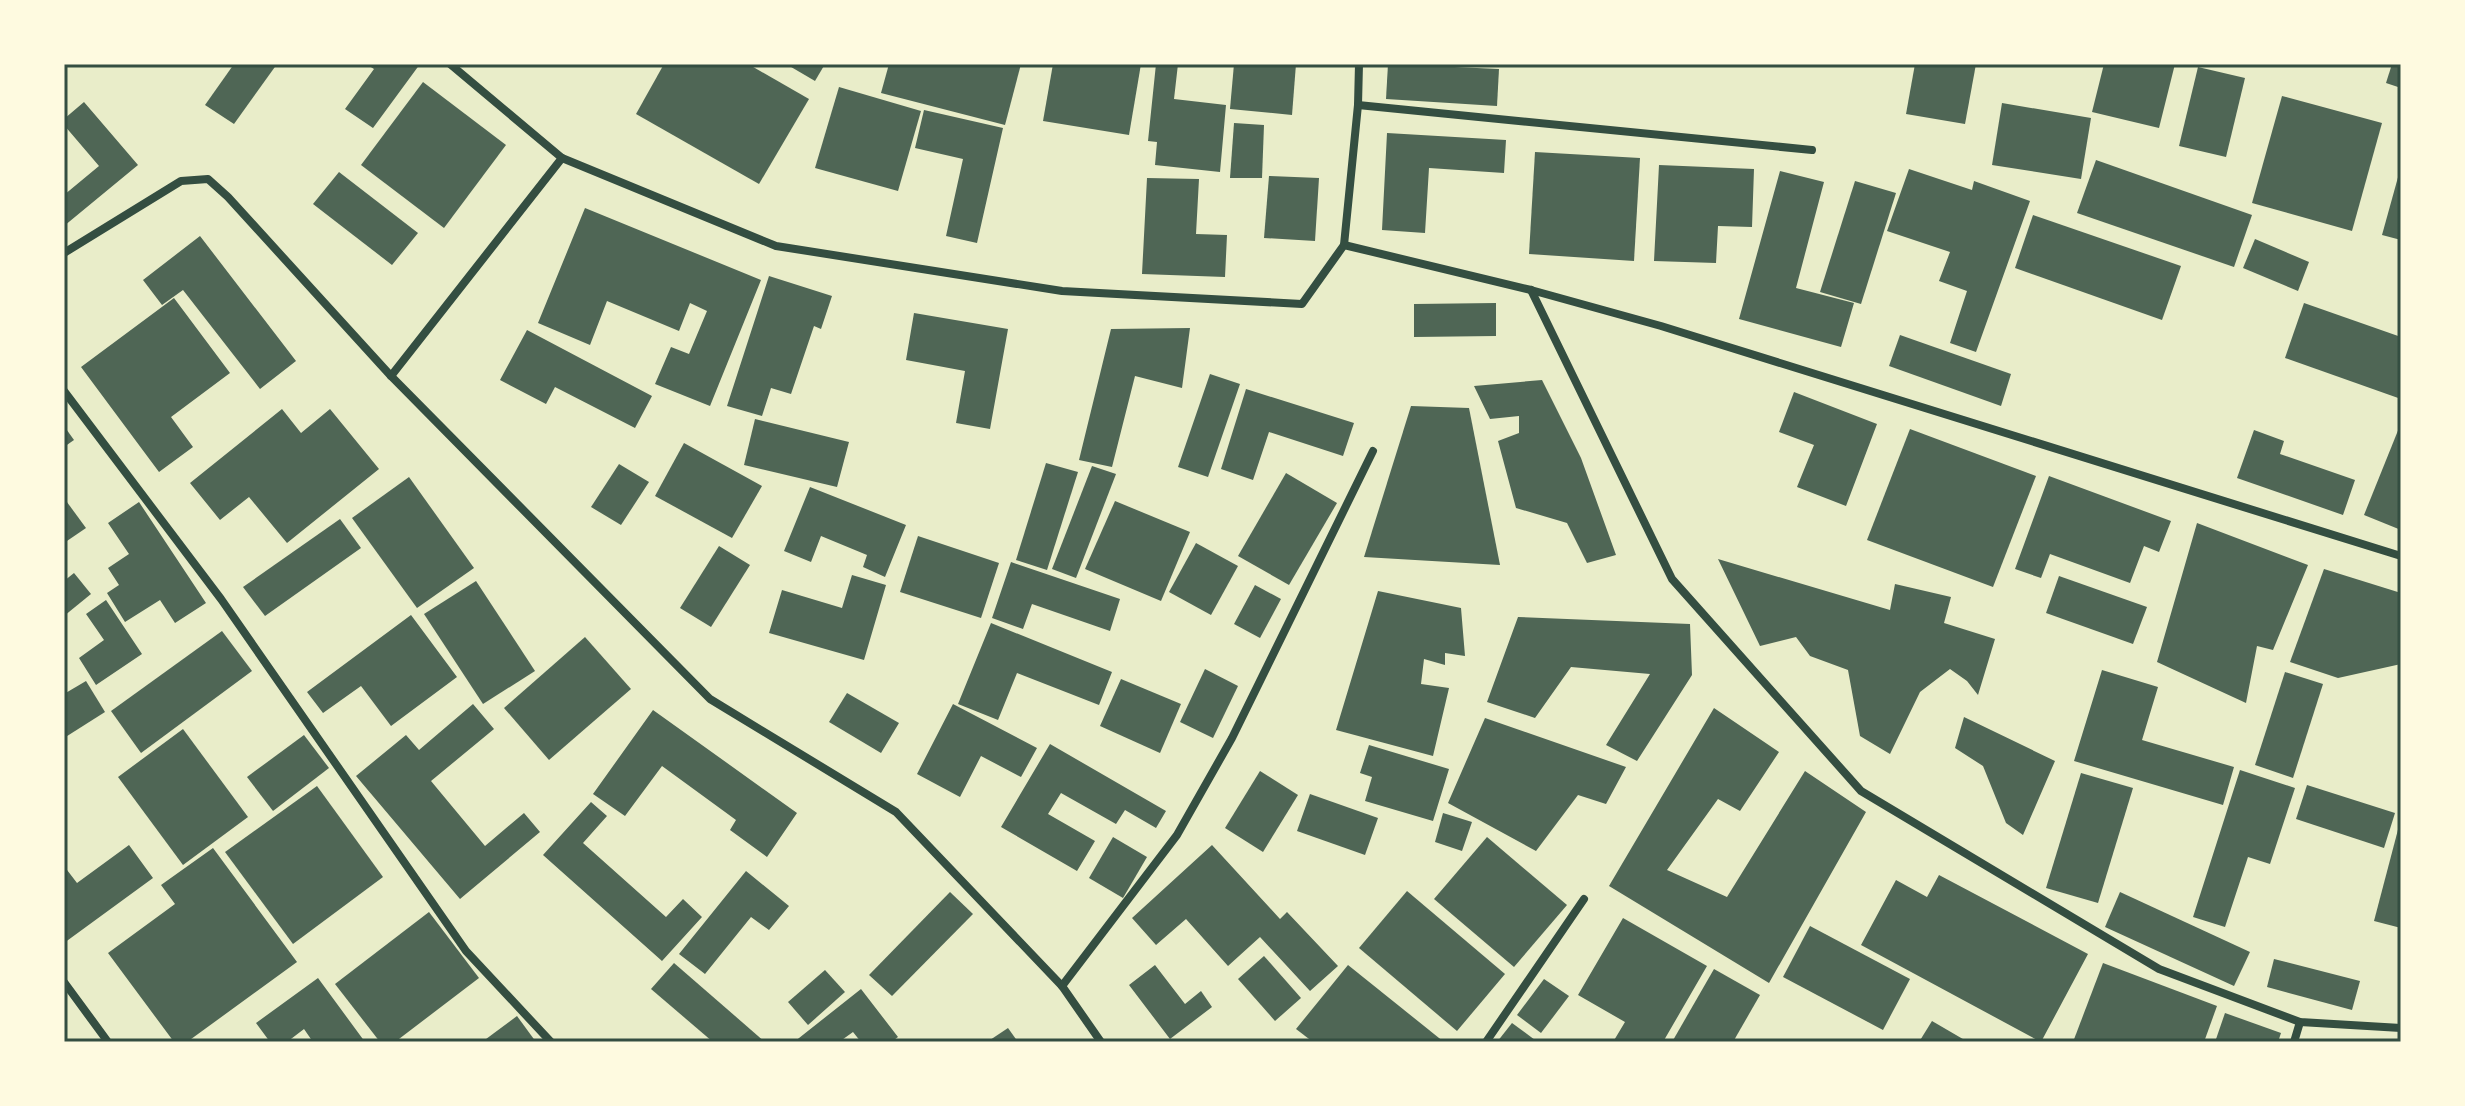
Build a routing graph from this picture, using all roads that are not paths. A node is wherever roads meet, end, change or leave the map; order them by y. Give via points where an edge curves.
1 (450, 64) edge
2 (1359, 64) edge
3 (1358, 105) junction
4 (1812, 150) dead end
5 (562, 158) junction
6 (1344, 245) junction
7 (64, 253) edge
8 (1531, 290) junction
9 (391, 376) junction
10 (64, 391) edge
11 (1373, 451) dead end
12 (2401, 556) edge
13 (1584, 899) dead end
14 (64, 982) edge
15 (1062, 986) junction
16 (2300, 1022) junction
17 (2401, 1028) edge
18 (108, 1042) edge
19 (551, 1042) edge
20 (1101, 1042) edge
21 (1486, 1042) edge
22 (2294, 1042) edge

1 - 5 street
2 - 3 street
3 - 4 street
3 - 6 street
5 - 6 street via 776,246 1062,291 1302,304
5 - 9 street
6 - 8 street
7 - 9 street via 181,181 208,179
8 - 12 street
8 - 16 street via 1672,579 1861,791 2159,969
9 - 15 street via 710,699 896,812
10 - 19 street via 221,599 466,951
11 - 15 street via 1232,738 1177,835
13 - 21 street
14 - 18 street
15 - 20 street
16 - 17 street
16 - 22 street

